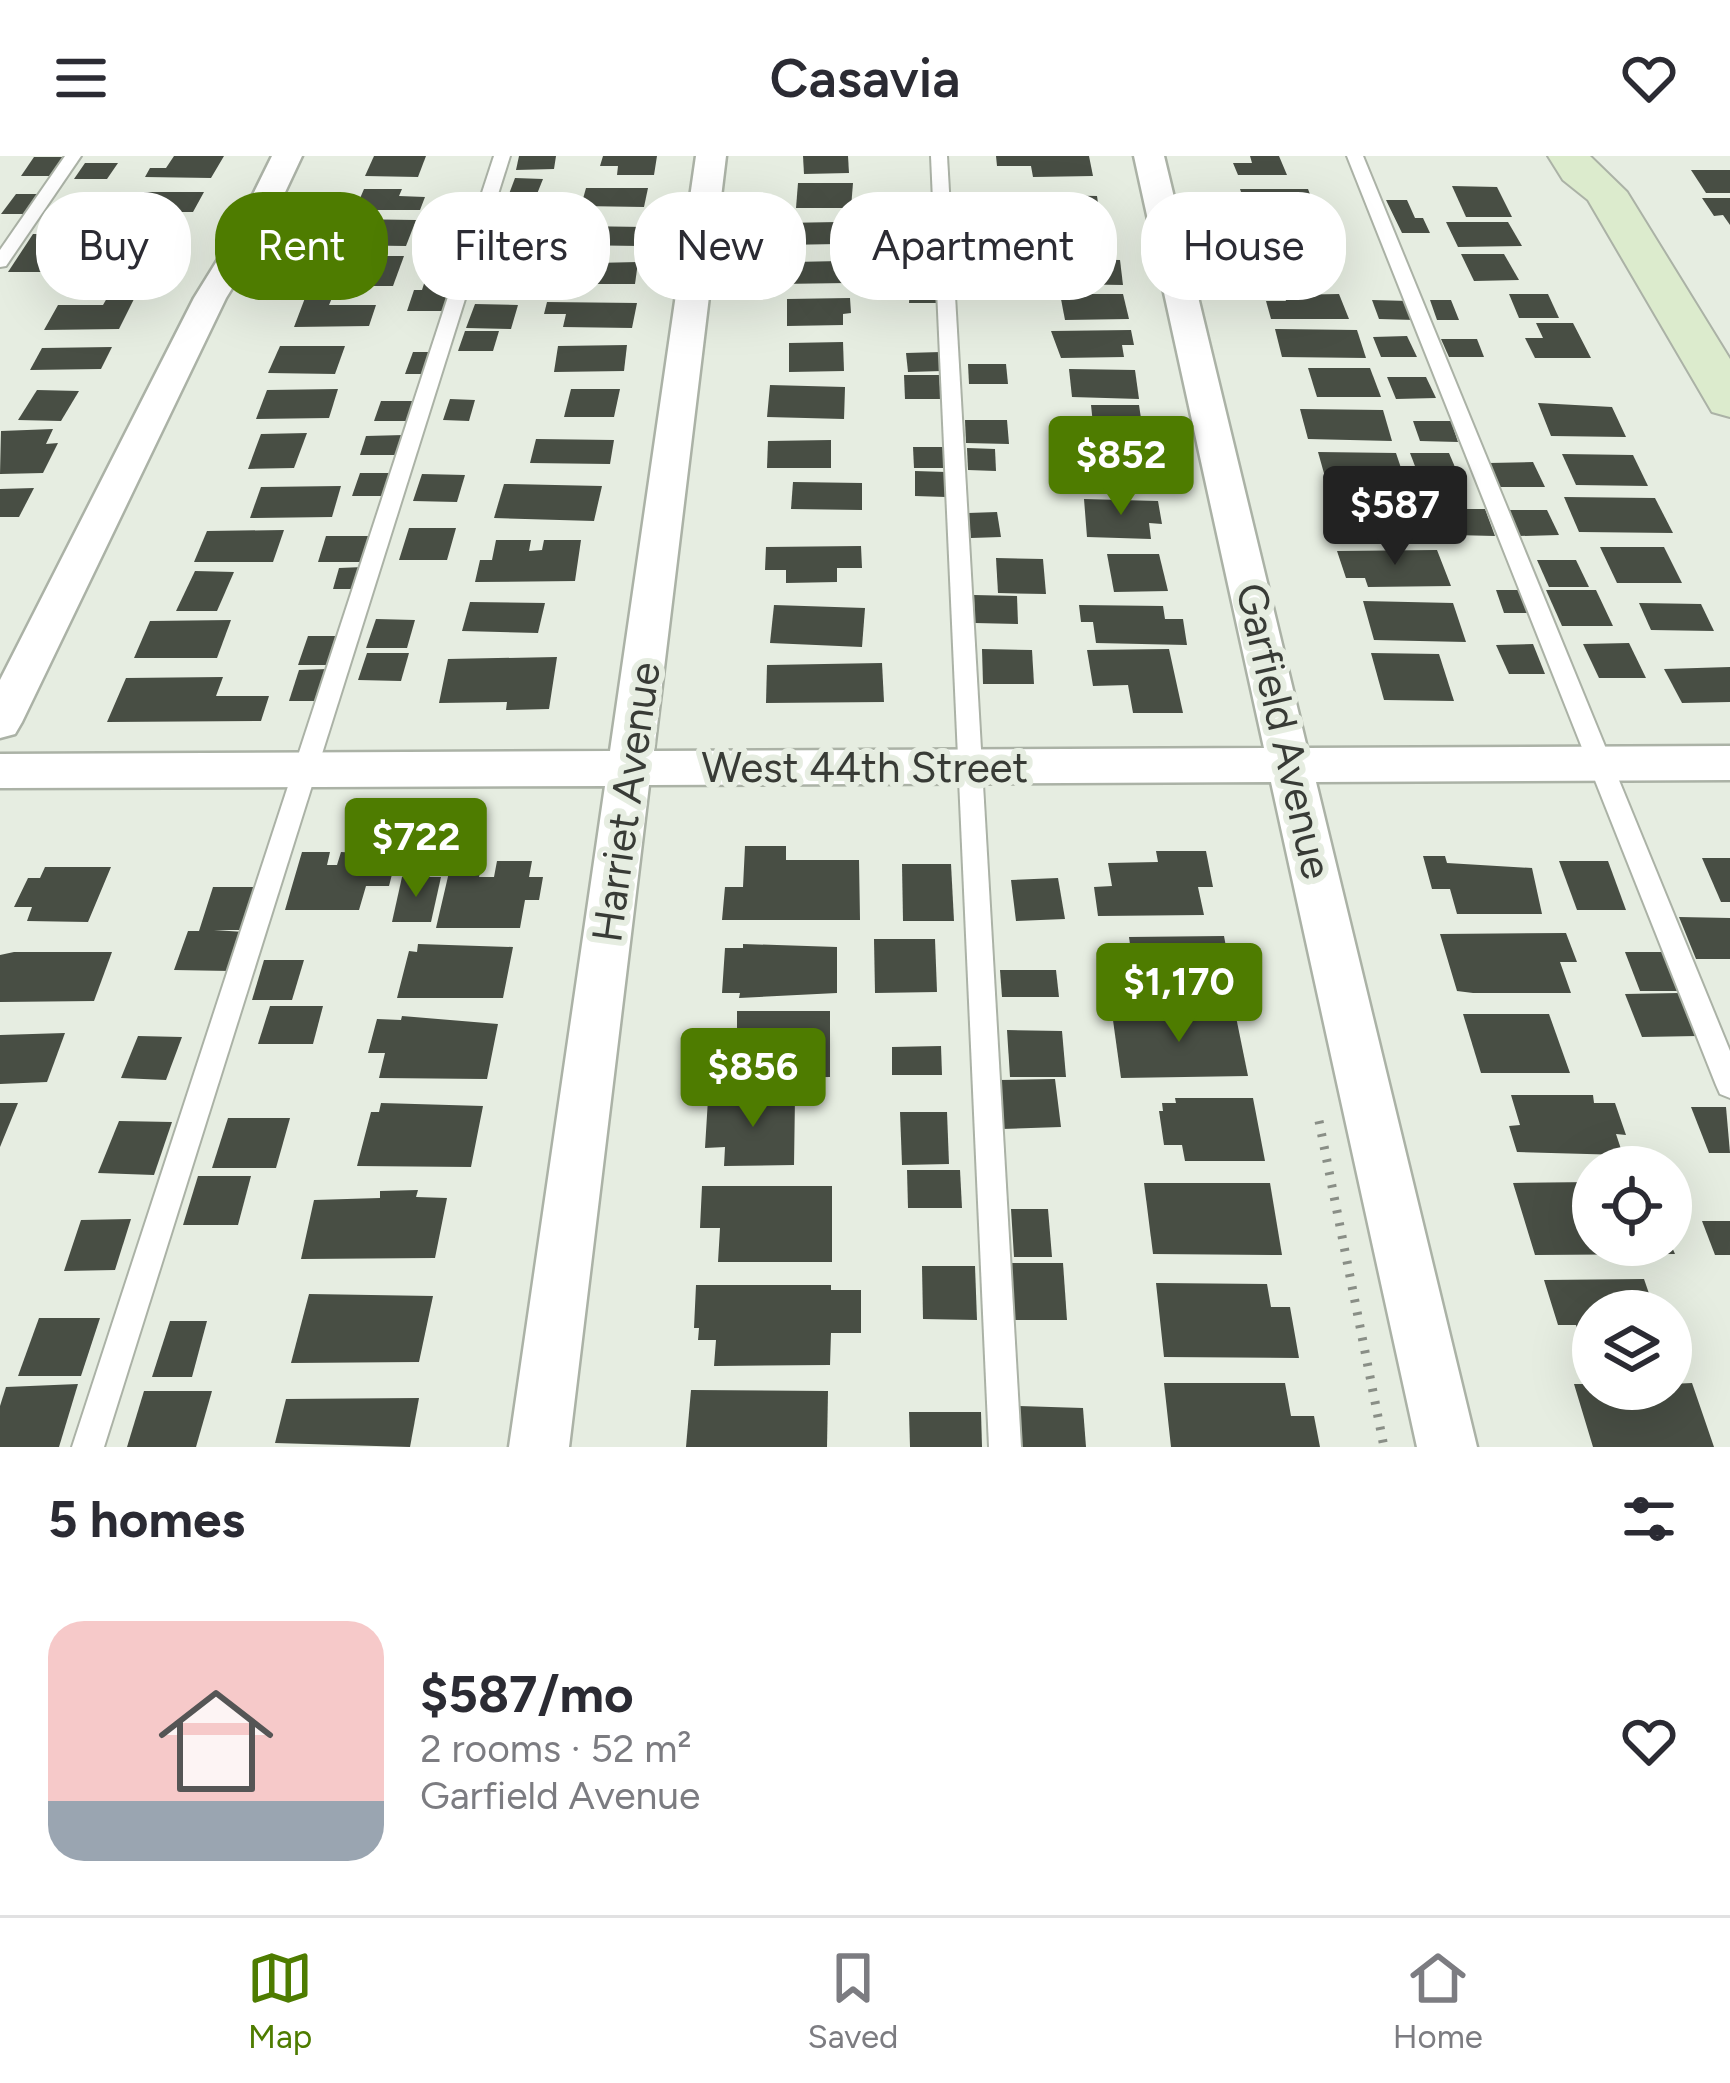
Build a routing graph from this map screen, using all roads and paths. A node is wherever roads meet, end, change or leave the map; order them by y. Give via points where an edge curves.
1 (73, 156) edge
2 (287, 156) edge
3 (502, 156) edge
4 (711, 156) edge
5 (939, 156) edge
6 (1149, 156) edge
7 (1355, 156) edge
8 (1569, 156) edge
9 (1602, 174) edge
10 (0, 262) edge
11 (1730, 401) edge
12 (0, 722) edge
13 (1600, 763) junction
14 (1730, 763) edge
15 (1293, 765) junction
16 (969, 766) junction
17 (631, 769) junction
18 (303, 770) junction
19 (0, 771) edge
20 (1730, 1085) edge
21 (88, 1447) edge
22 (539, 1447) edge
23 (1005, 1447) edge
24 (1448, 1447) edge

1 - 10 lane
2 - 12 street
3 - 18 lane
4 - 17 street, Harriet Avenue
5 - 16 lane
6 - 15 street, Garfield Avenue
7 - 13 lane
8 - 9 main road via 1578,171
9 - 11 main road
13 - 14 street, West 44th Street
13 - 15 street, West 44th Street
13 - 20 lane
15 - 16 street, West 44th Street
15 - 24 street, Garfield Avenue
16 - 17 street, West 44th Street
16 - 23 lane
17 - 18 street, West 44th Street
17 - 22 street, Harriet Avenue
18 - 19 street, West 44th Street
18 - 21 lane

